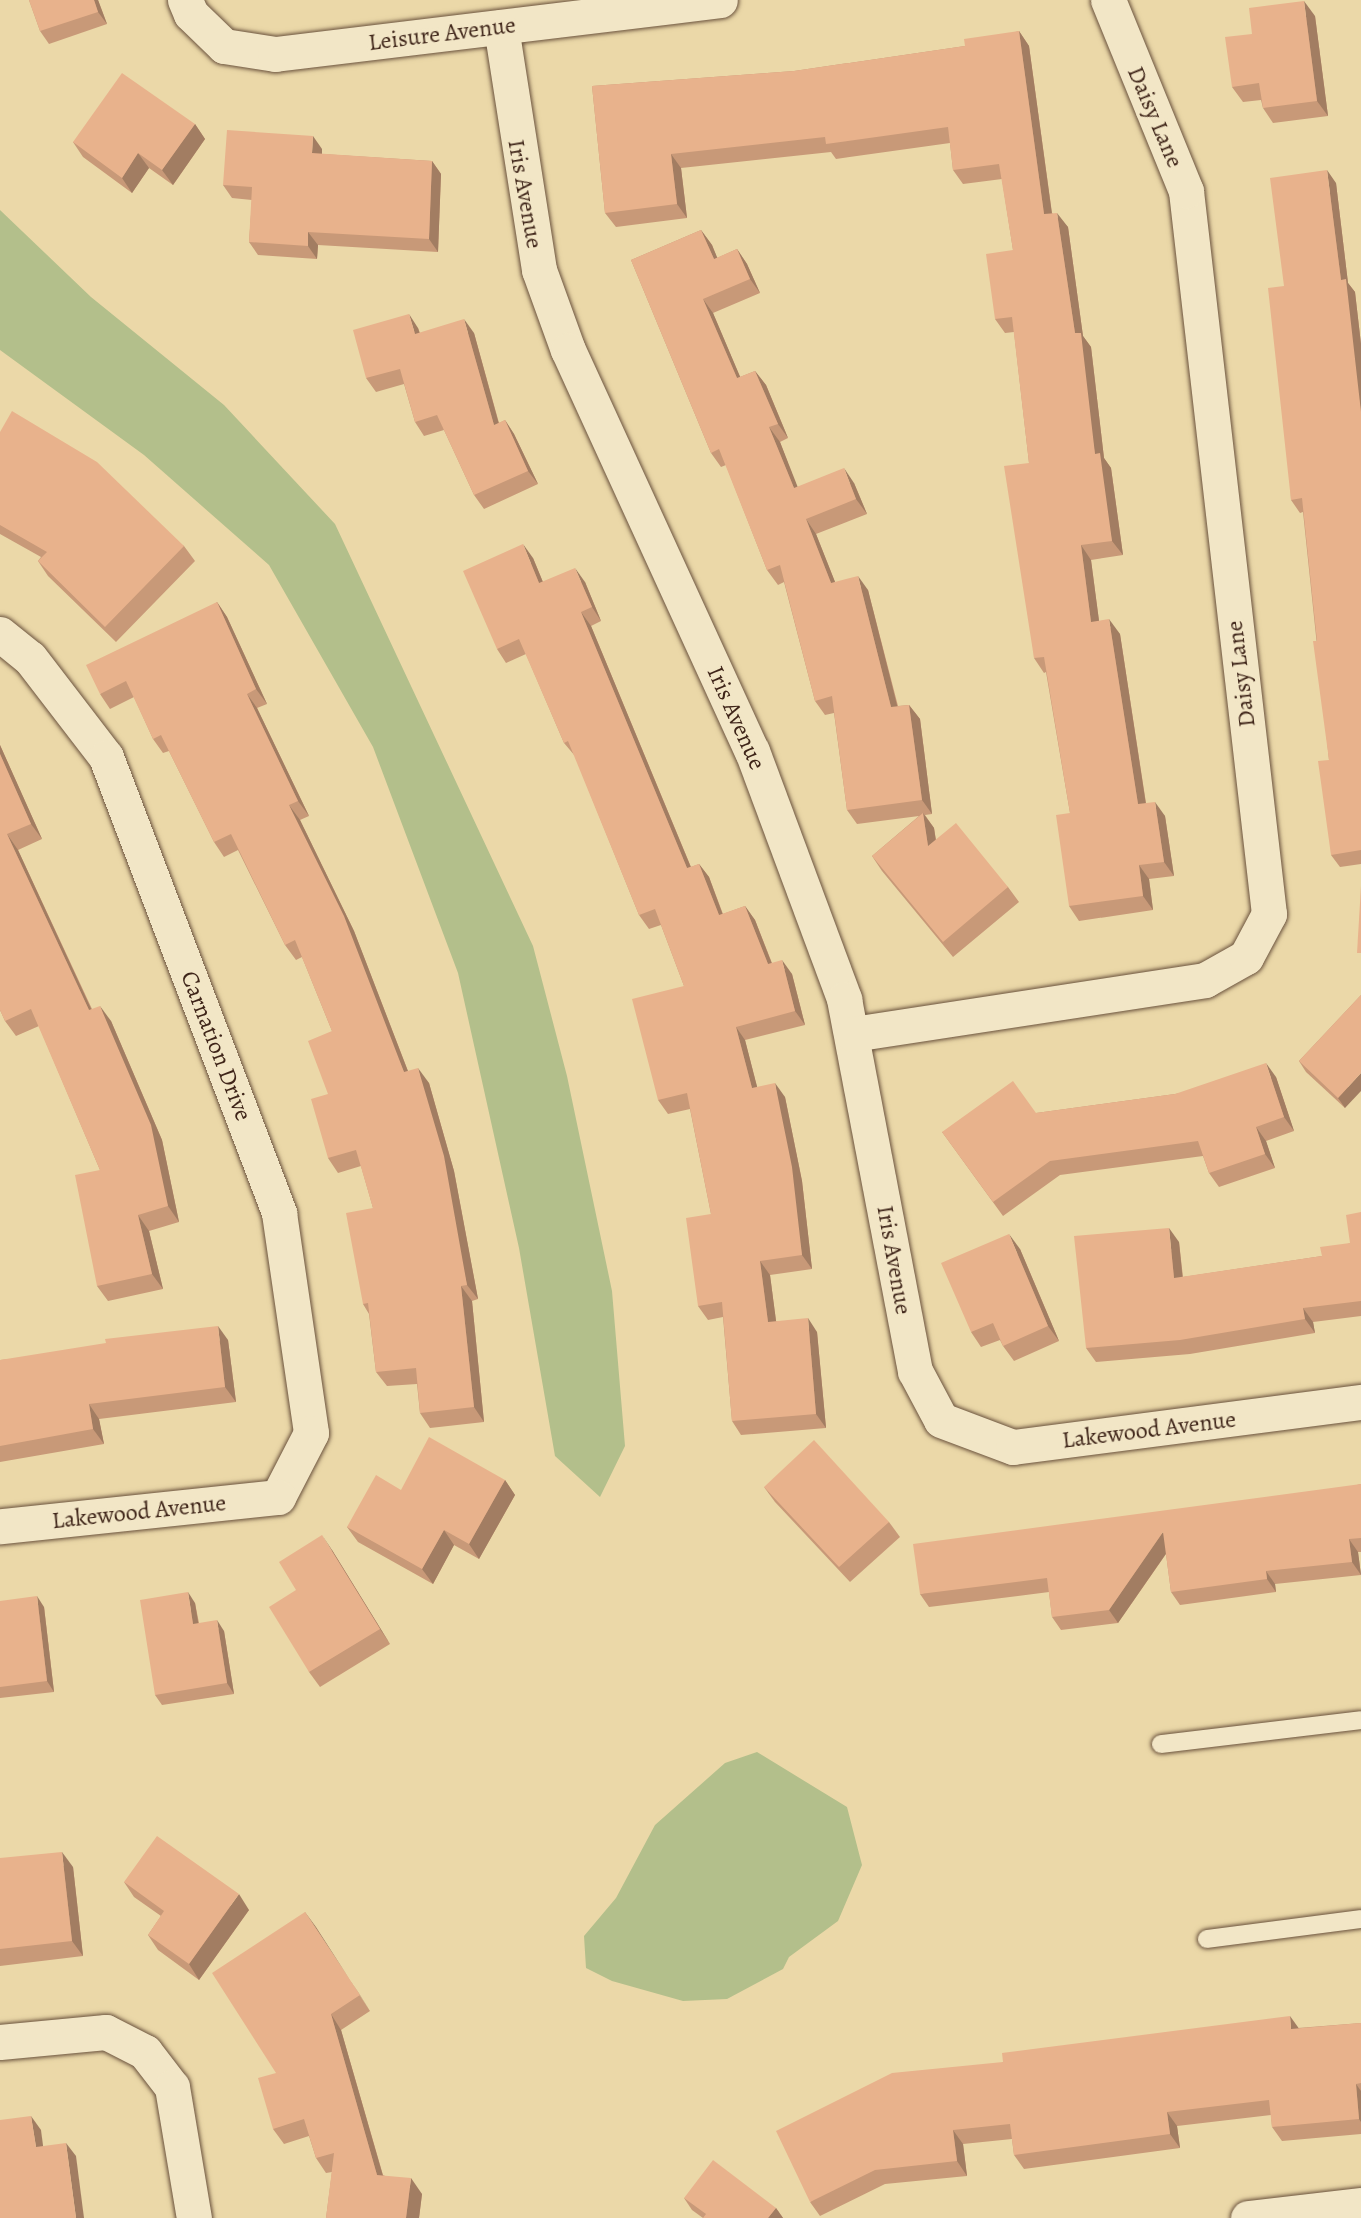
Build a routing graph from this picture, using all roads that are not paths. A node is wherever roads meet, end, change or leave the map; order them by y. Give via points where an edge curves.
1 (185, 0) edge
2 (720, 0) edge
3 (1108, 0) edge
4 (501, 27) junction
5 (0, 634) edge
6 (852, 1034) junction
7 (1361, 1402) edge
8 (941, 1420) joint
9 (278, 1497) joint
10 (0, 1526) edge
11 (1361, 1720) edge
12 (1161, 1744) dead end
13 (1361, 1919) edge
14 (1207, 1939) dead end
15 (0, 2042) edge
16 (1361, 2205) edge
17 (194, 2218) edge
18 (1248, 2218) edge

1 - 4 street, Leisure Avenue via 206,33 224,46 246,52 275,54
2 - 4 street, Leisure Avenue
3 - 6 street, Daisy Lane via 1186,191 1269,914 1246,957 1205,980
4 - 6 street, Iris Avenue via 530,229 552,310 752,751 800,875
5 - 9 street, Carnation Drive via 30,658 106,757 279,1213 311,1433
6 - 8 street, Iris Avenue via 915,1371
7 - 8 street, Lakewood Avenue via 1013,1447
9 - 10 street, Lakewood Avenue
11 - 12 lane
13 - 14 lane
15 - 17 street via 106,2032 145,2052 172,2087
16 - 18 street

